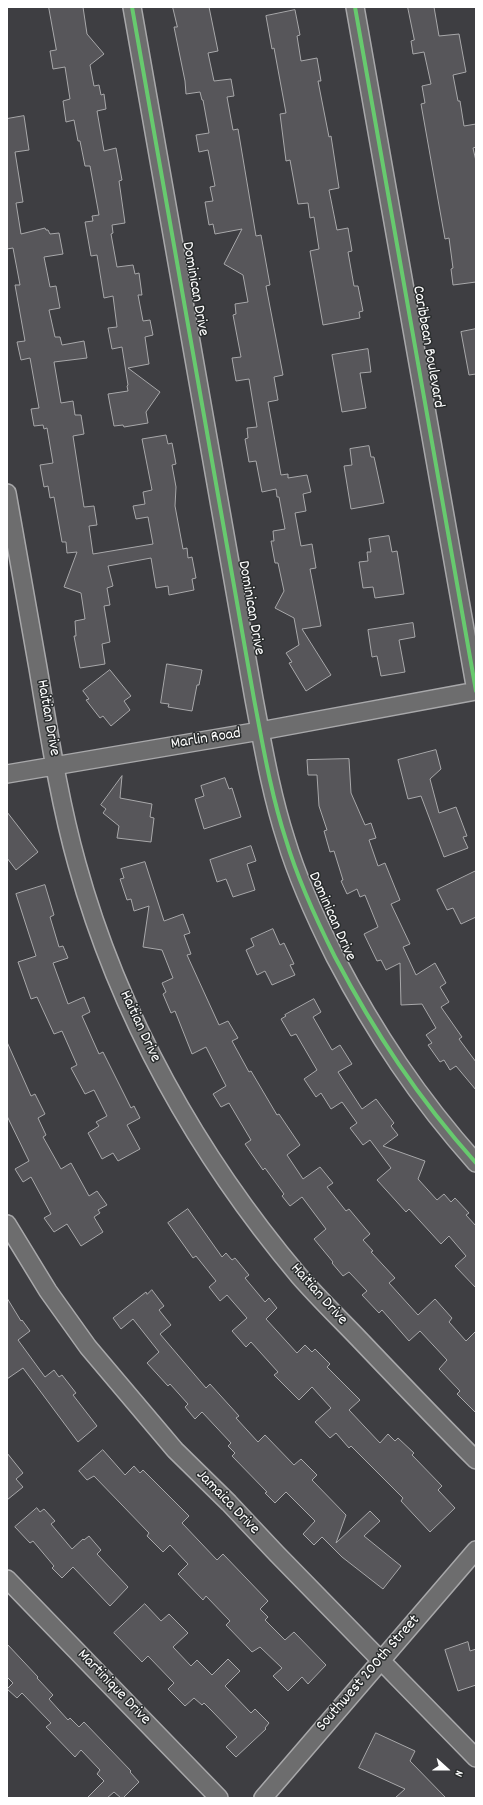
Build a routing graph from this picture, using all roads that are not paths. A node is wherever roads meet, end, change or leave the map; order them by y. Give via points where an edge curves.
1 (132, 7) edge
2 (355, 7) edge
3 (7, 493) edge
4 (476, 691) edge
5 (260, 731) junction
6 (55, 765) junction
7 (7, 774) edge
8 (476, 1163) edge
9 (7, 1224) edge
10 (476, 1460) edge
11 (476, 1550) edge
12 (7, 1578) edge
13 (380, 1660) junction
14 (476, 1758) edge
15 (219, 1798) edge
16 (263, 1798) edge

1 - 5 street, Dominican Drive
2 - 4 street, Caribbean Boulevard
3 - 6 street, Haitian Drive
4 - 5 street, Marlin Road
5 - 6 street, Marlin Road
5 - 8 street, Dominican Drive via 286,842 347,981 407,1077
6 - 7 street, Marlin Road
6 - 10 street, Haitian Drive via 77,863 104,944 142,1036 185,1117 242,1204 300,1277
9 - 13 street, Jamaica Drive via 22,1251 88,1347 130,1398 175,1450
11 - 13 street, Southwest 200th Street
12 - 15 street, Martinique Drive
13 - 14 street, Jamaica Drive
13 - 16 street, Southwest 200th Street

